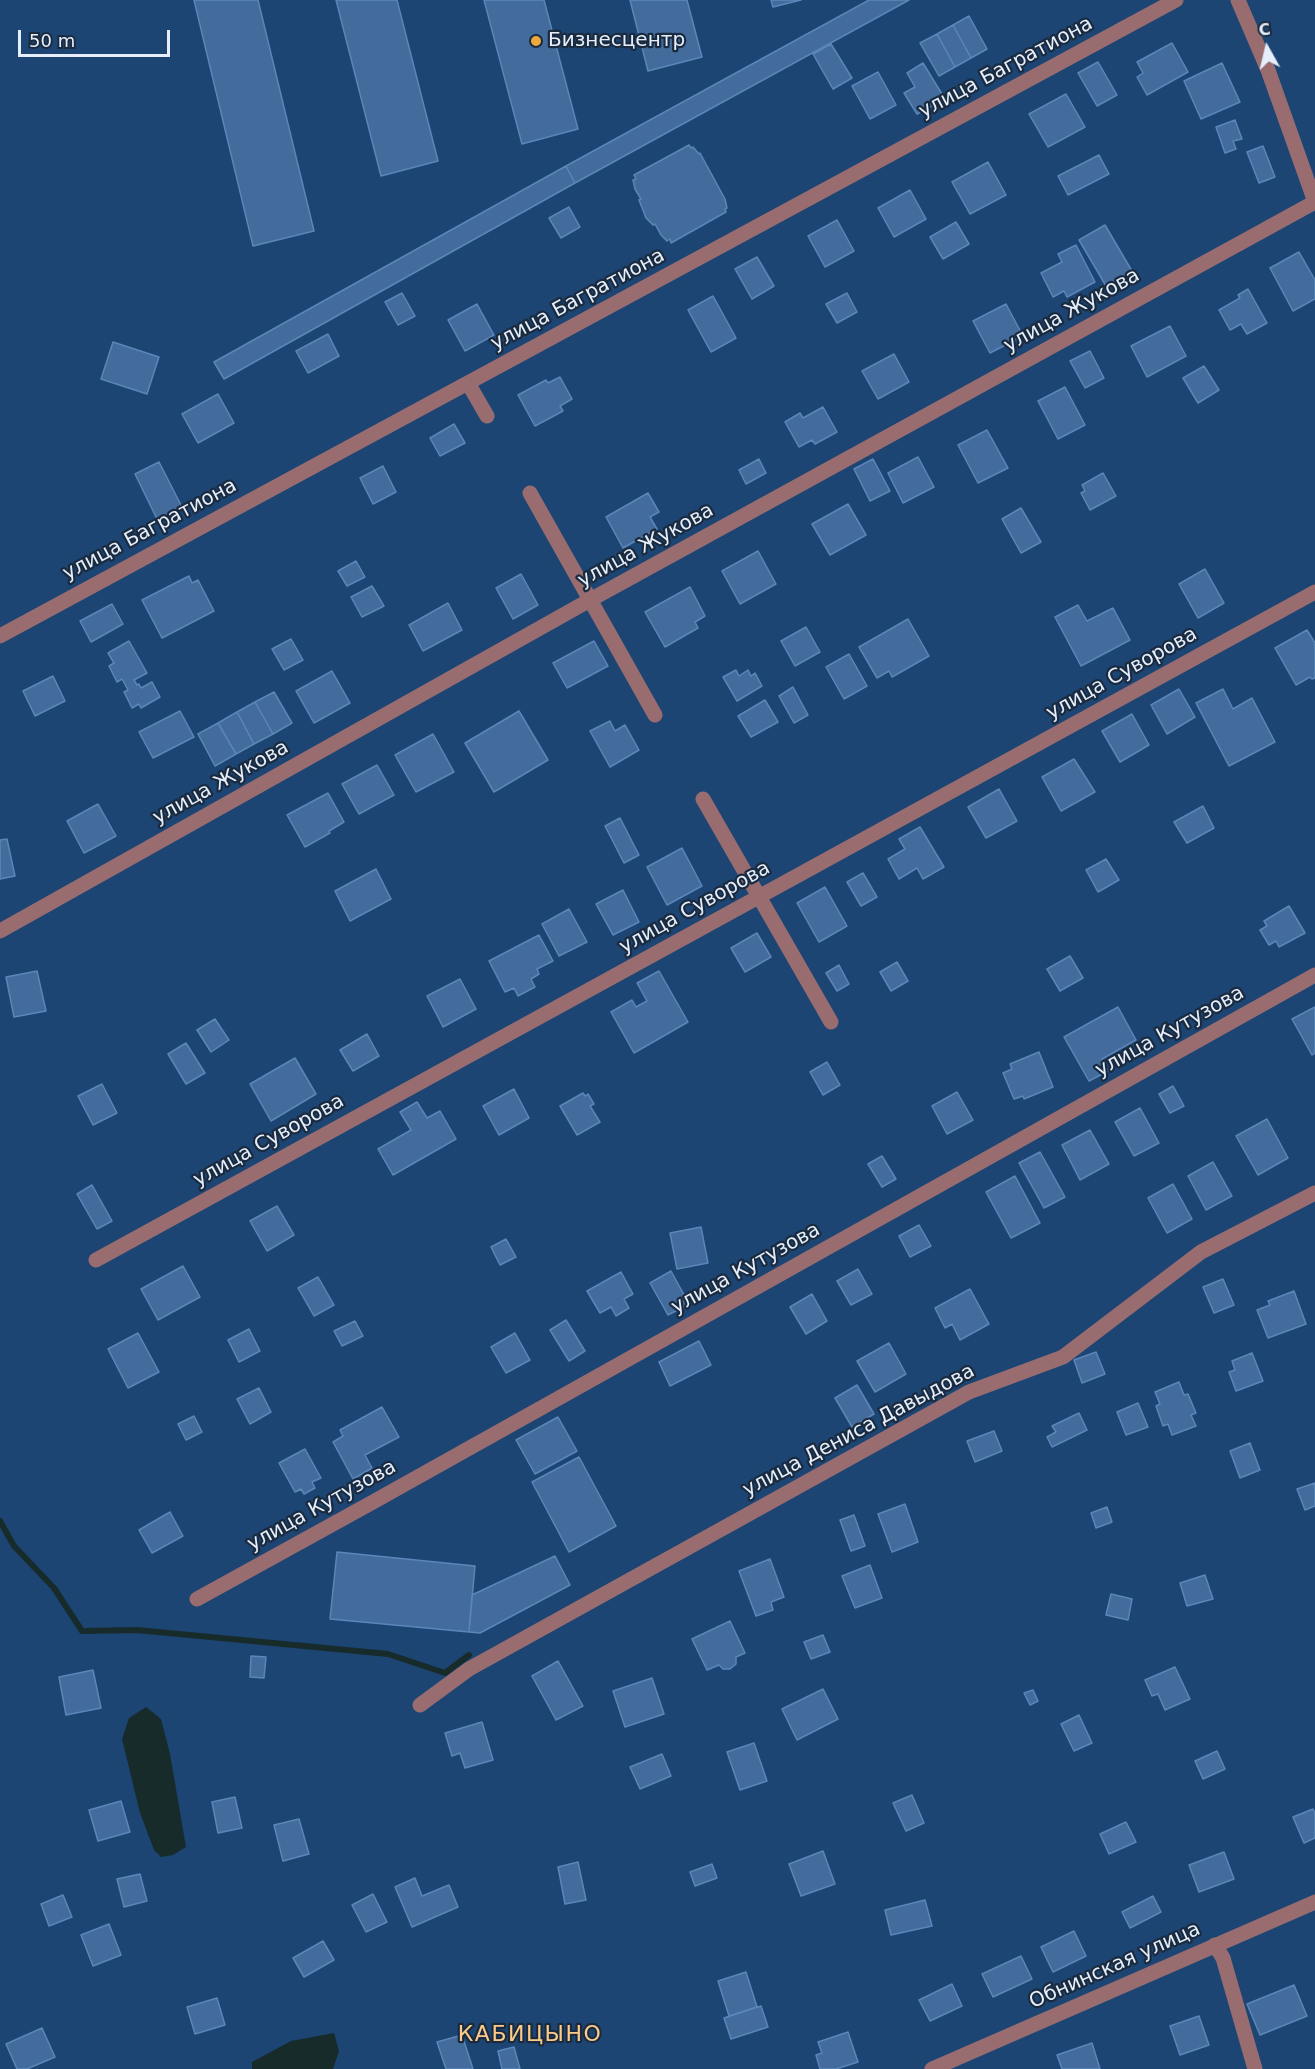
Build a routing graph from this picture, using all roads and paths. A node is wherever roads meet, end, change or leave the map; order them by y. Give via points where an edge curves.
1 (1176, 0) edge
2 (1238, 0) edge
3 (1315, 202) edge
4 (468, 383) junction
5 (487, 416) dead end
6 (530, 493) dead end
7 (1315, 592) edge
8 (590, 600) junction
9 (0, 636) edge
10 (656, 715) dead end
11 (704, 799) dead end
12 (759, 897) junction
13 (0, 931) edge
14 (1315, 975) edge
15 (831, 1022) dead end
16 (1315, 1193) edge
17 (96, 1260) dead end
18 (197, 1599) dead end
19 (420, 1705) dead end
20 (1315, 1902) edge
21 (1215, 1945) junction
22 (932, 2069) edge
23 (1256, 2069) edge

1 - 4 street, улица Багратиона
2 - 3 street via 1268,70
3 - 8 street, улица Жукова
4 - 5 street
4 - 9 street, улица Багратиона
6 - 8 street
7 - 12 street, улица Суворова
8 - 10 street
8 - 13 street, улица Жукова
11 - 12 street
12 - 15 street
12 - 17 street, улица Суворова
14 - 18 street, улица Кутузова
16 - 19 street, улица Дениса Давыдова via 1201,1252 1063,1357 969,1392 469,1669
20 - 21 street, Обнинская улица
21 - 22 street, Обнинская улица
21 - 23 street

